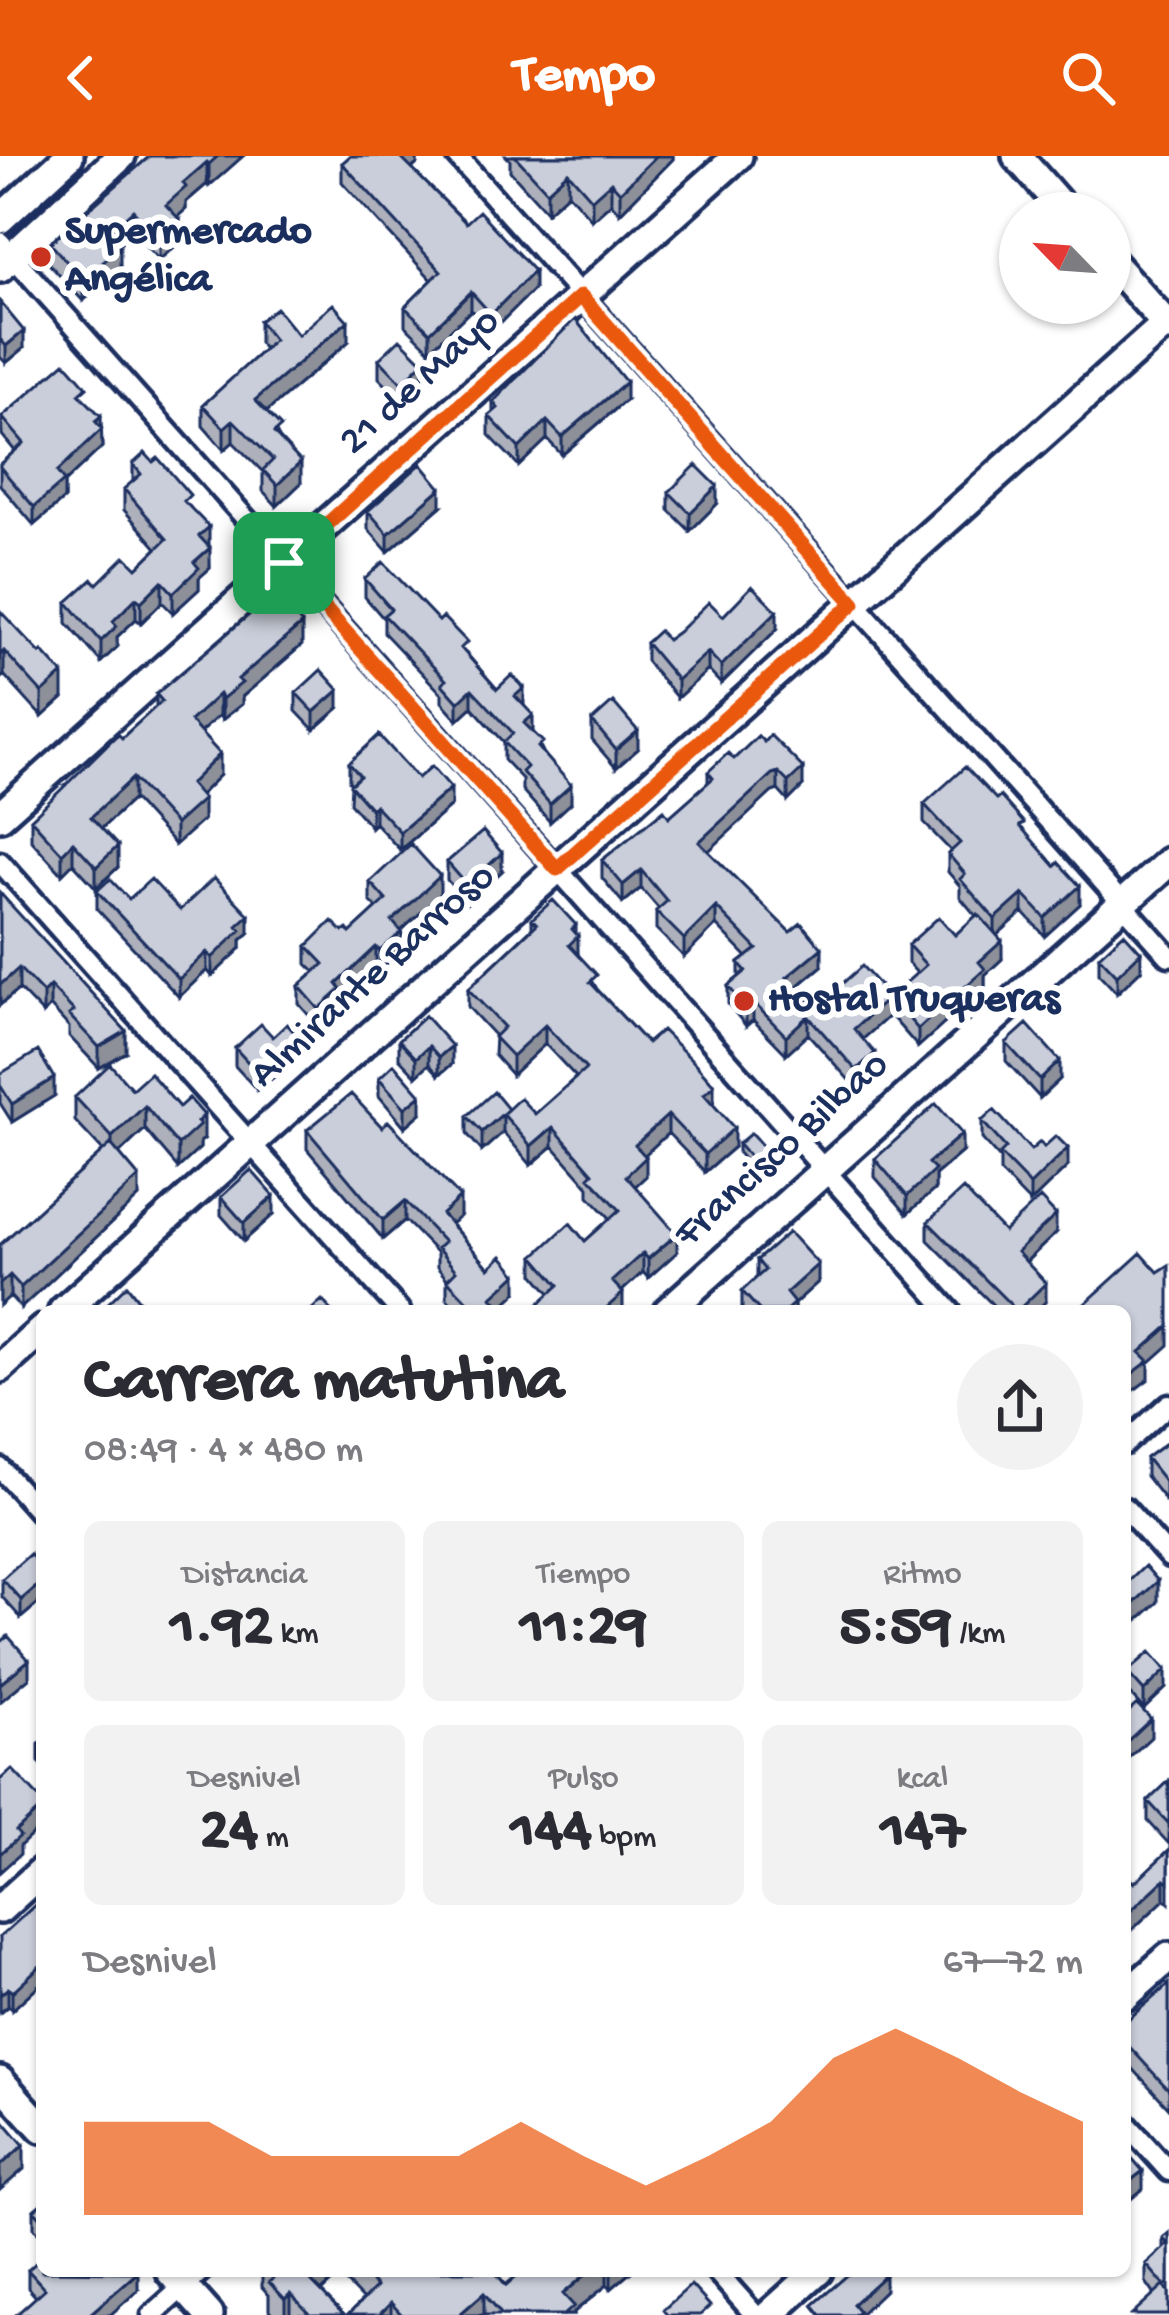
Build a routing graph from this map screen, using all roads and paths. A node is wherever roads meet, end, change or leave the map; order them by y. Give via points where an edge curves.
1 (69, 156) edge
2 (121, 156) edge
3 (457, 156) edge
4 (738, 156) edge
5 (1017, 156) edge
6 (1049, 192) edge
7 (0, 219) edge
8 (4, 256) edge
9 (1131, 284) edge
10 (581, 296) junction
11 (1168, 324) edge
12 (284, 563) junction
13 (854, 603) junction
14 (0, 816) edge
15 (0, 862) edge
16 (1169, 862) edge
17 (557, 869) junction
18 (1123, 904) junction
19 (1169, 956) edge
20 (250, 1143) junction
21 (825, 1171) junction
22 (70, 1305) edge
23 (395, 1305) edge
24 (675, 1305) edge
25 (945, 1305) edge
26 (36, 1335) edge
27 (0, 1368) edge
28 (1169, 1404) edge
29 (1131, 1439) edge
30 (0, 1468) edge
31 (36, 1508) edge
32 (1131, 1515) edge
33 (1169, 1557) edge
34 (36, 1876) edge
35 (0, 1909) edge
36 (1169, 1957) edge
37 (1131, 1991) edge
38 (0, 2081) edge
39 (36, 2121) edge
40 (1131, 2129) edge
41 (1169, 2171) edge
42 (183, 2277) edge
43 (185, 2277) edge
44 (721, 2277) edge
45 (811, 2277) edge
46 (152, 2315) edge
47 (209, 2315) edge
48 (755, 2315) edge
49 (769, 2315) edge

1 - 7 street
2 - 8 street
3 - 10 street
4 - 10 street, 21 de Mayo
5 - 6 street
8 - 12 street
9 - 11 street
10 - 12 street, 21 de Mayo
10 - 13 street
11 - 13 street, Almirante Barroso
12 - 14 street, 21 de Mayo
12 - 17 street
13 - 17 street, Almirante Barroso
13 - 18 street
15 - 20 street
16 - 18 street, Francisco Bilbao
17 - 20 street, Almirante Barroso
17 - 21 street
18 - 19 street
18 - 21 street, Francisco Bilbao
20 - 22 street, Almirante Barroso
20 - 23 street
21 - 24 street, Francisco Bilbao
21 - 25 street
26 - 27 street
28 - 29 street
30 - 31 street
32 - 33 street
34 - 35 street
36 - 37 street
38 - 39 street
40 - 41 street
42 - 46 street
43 - 47 street
44 - 48 street
45 - 49 street

